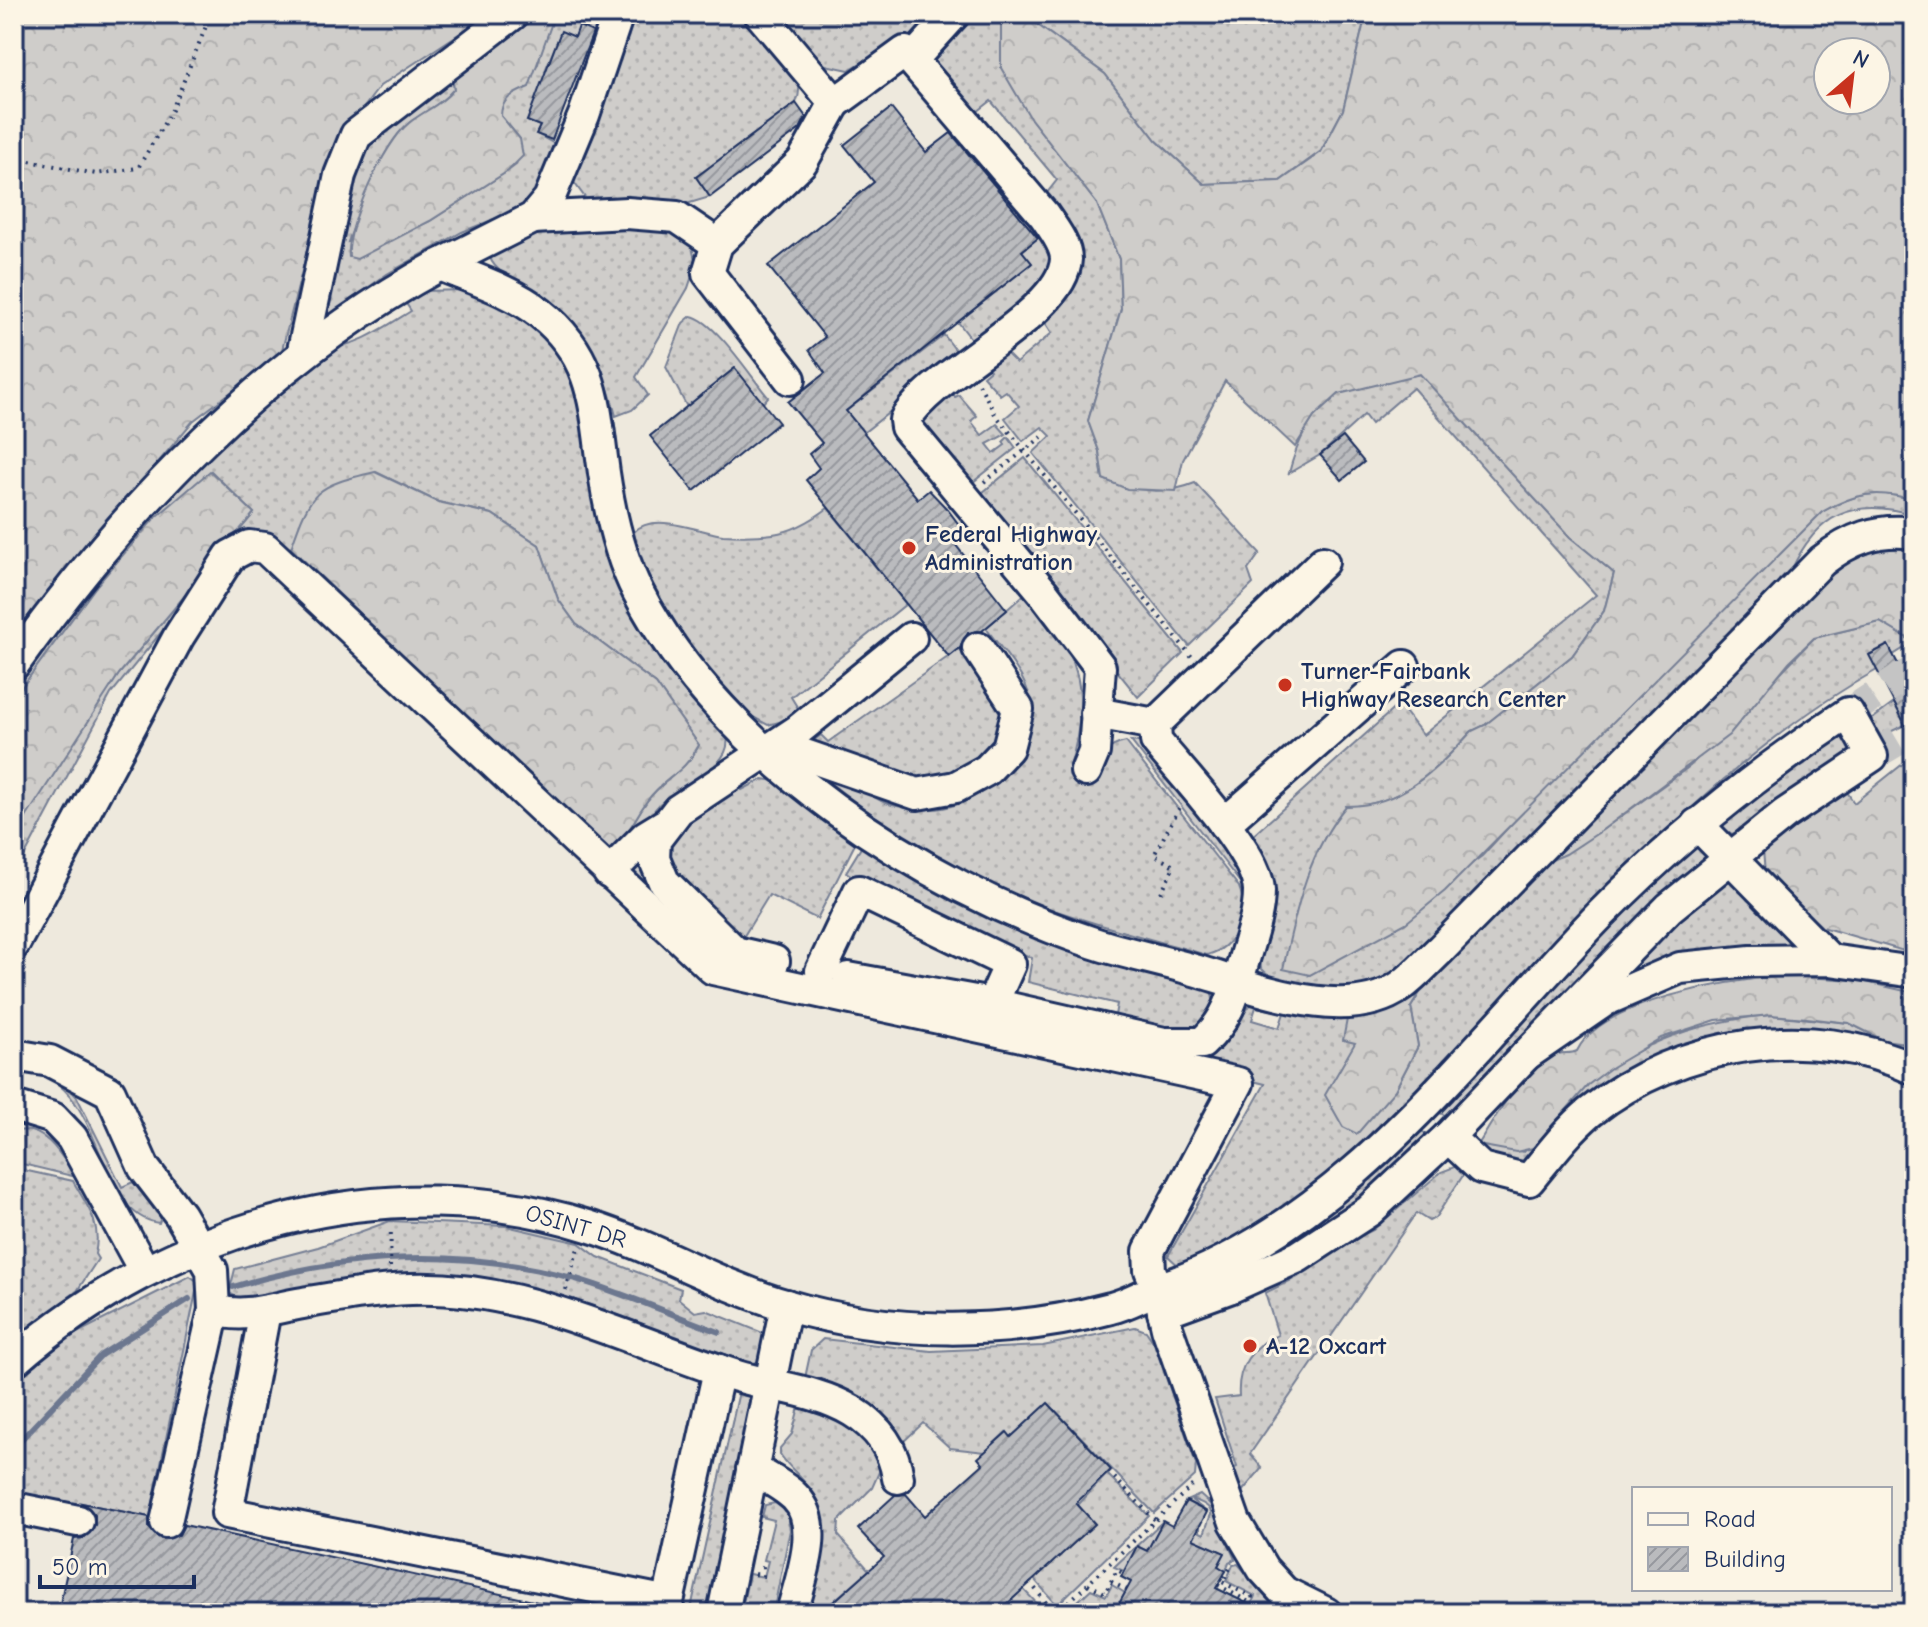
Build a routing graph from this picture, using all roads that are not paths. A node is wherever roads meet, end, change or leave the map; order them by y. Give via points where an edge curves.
1 (513, 14) edge
2 (618, 14) edge
3 (760, 14) edge
4 (954, 14) edge
5 (912, 60) junction
6 (835, 103) junction
7 (533, 218) junction
8 (717, 244) junction
9 (440, 265) junction
10 (302, 355) junction
11 (790, 379) dead end
12 (1914, 533) edge
13 (1323, 562) dead end
14 (911, 638) dead end
15 (978, 648) dead end
16 (14, 664) edge
17 (1404, 666) dead end
18 (1096, 713) junction
19 (1155, 724) junction
20 (763, 752) junction
21 (1086, 771) dead end
22 (1224, 824) junction
23 (1697, 824) junction
24 (664, 825) junction
25 (1729, 857) junction
26 (609, 873) junction
27 (14, 944) edge
28 (1830, 960) junction
29 (821, 971) junction
30 (1914, 972) edge
31 (1238, 982) junction
32 (992, 1004) junction
33 (14, 1055) edge
34 (1526, 1055) junction
35 (1914, 1069) edge
36 (14, 1106) edge
37 (1448, 1137) junction
38 (198, 1245) junction
39 (144, 1270) junction
40 (1161, 1300) junction
41 (786, 1305) junction
42 (214, 1310) junction
43 (265, 1311) junction
44 (14, 1361) edge
45 (719, 1370) junction
46 (769, 1385) junction
47 (752, 1469) junction
48 (898, 1478) dead end
49 (14, 1508) edge
50 (78, 1521) dead end
51 (166, 1522) dead end
52 (723, 1613) edge
53 (792, 1613) edge
54 (1326, 1613) edge

1 - 10 street via 356,135 340,175
2 - 7 street via 557,185
3 - 6 street
4 - 5 street
5 - 6 street via 905,52
5 - 18 street via 1044,215 1066,258 1059,281 1043,302 928,395 905,420 906,427 1100,667
6 - 8 street via 802,162
7 - 8 street via 627,213 677,217
7 - 9 street
8 - 11 street via 708,273
9 - 10 street
9 - 20 street via 538,311 572,348 594,395 616,536 638,592 682,661
10 - 16 street via 222,423 153,492
12 - 31 street via 1865,535 1822,561 1400,987 1355,1003 1324,1003
13 - 19 street
14 - 20 street via 811,721
15 - 20 street via 1018,709 1008,748 987,770 956,787 917,794 796,752
17 - 22 street
18 - 19 street
18 - 21 street via 1094,752
19 - 22 street via 1156,741 1182,801
20 - 24 street
20 - 31 street via 895,851 1002,906 1093,943
22 - 31 street via 1237,839 1259,889
23 - 25 street
23 - 25 street via 1751,779 1848,713 1872,756
23 - 40 street via 1603,912 1391,1138 1346,1178 1245,1250
24 - 26 street
24 - 29 street via 655,840 657,870 735,952
25 - 28 street
25 - 34 street via 1669,908
26 - 27 street via 287,565 265,548 249,546 230,556 179,636
26 - 40 street via 713,969 1238,1083 1149,1251
28 - 30 street
28 - 34 street via 1680,968 1606,1000
29 - 32 street
29 - 32 street via 859,891 1010,964
31 - 32 street via 1219,1028 1202,1043 1164,1043
33 - 38 street via 50,1061 110,1092 144,1168
34 - 37 street
35 - 37 street via 1879,1055 1789,1040 1676,1063 1589,1113 1529,1180 1481,1168
36 - 39 street via 53,1118 72,1138
37 - 40 street via 1369,1211 1298,1257 1229,1288
38 - 39 street, OSINT DR
38 - 41 street, OSINT DR via 296,1217 367,1204 483,1203 586,1225
38 - 42 street via 212,1270
39 - 44 street, OSINT DR via 48,1332
40 - 41 street, OSINT DR via 996,1327 931,1329
40 - 54 street via 1246,1544 1284,1592
41 - 46 street
42 - 43 street via 244,1316
42 - 51 street
43 - 45 street via 413,1289 494,1296 559,1311
43 - 45 street via 227,1513 668,1602
45 - 46 street
46 - 47 street
46 - 48 street via 831,1400 876,1428 895,1458
47 - 52 street
47 - 53 street via 794,1495 806,1511 808,1540
49 - 50 street

